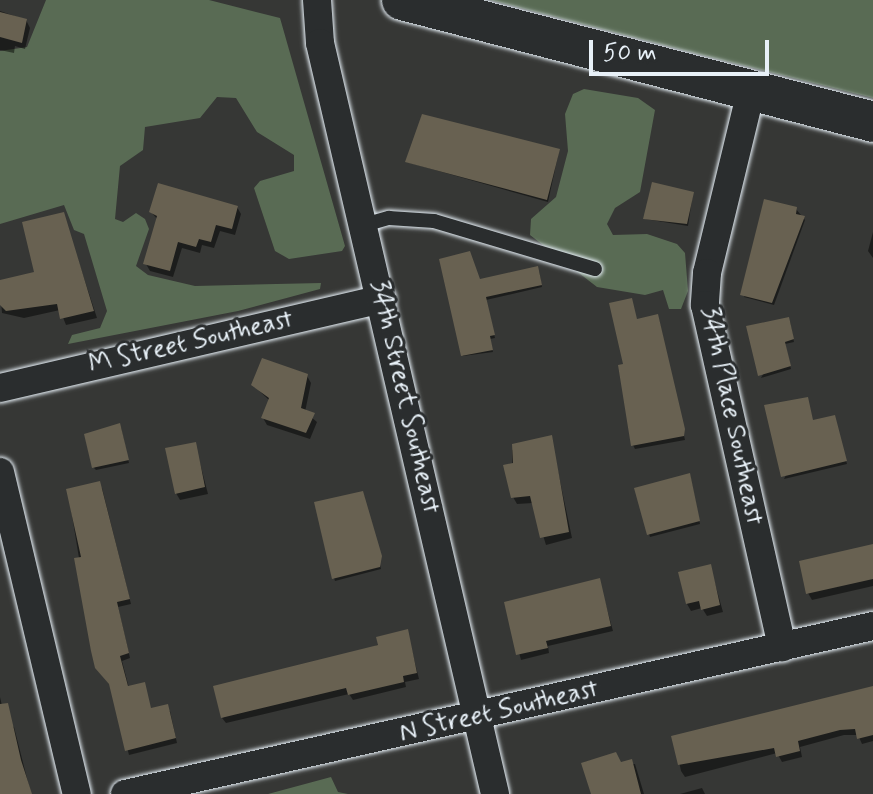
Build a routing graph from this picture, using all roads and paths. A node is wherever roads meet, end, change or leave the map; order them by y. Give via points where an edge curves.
1 (317, 0) edge
2 (402, 0) edge
3 (751, 91) junction
4 (873, 122) edge
5 (364, 225) junction
6 (595, 269) dead end
7 (382, 299) junction
8 (0, 388) edge
9 (0, 472) edge
10 (873, 626) edge
11 (782, 647) junction
12 (478, 718) junction
13 (77, 794) edge
14 (125, 794) edge
15 (495, 794) edge

1 - 5 street, 34th Street Southeast via 320,43
2 - 3 street
3 - 4 street
3 - 11 street, 34th Place Southeast via 707,273 705,305
5 - 6 lane via 389,218 434,221
5 - 7 street, 34th Street Southeast
7 - 8 street, M Street Southeast
7 - 12 street, 34th Street Southeast
9 - 13 street
10 - 11 street, N Street Southeast
11 - 12 street, N Street Southeast
12 - 14 street, N Street Southeast
12 - 15 street, 34th Street Southeast

